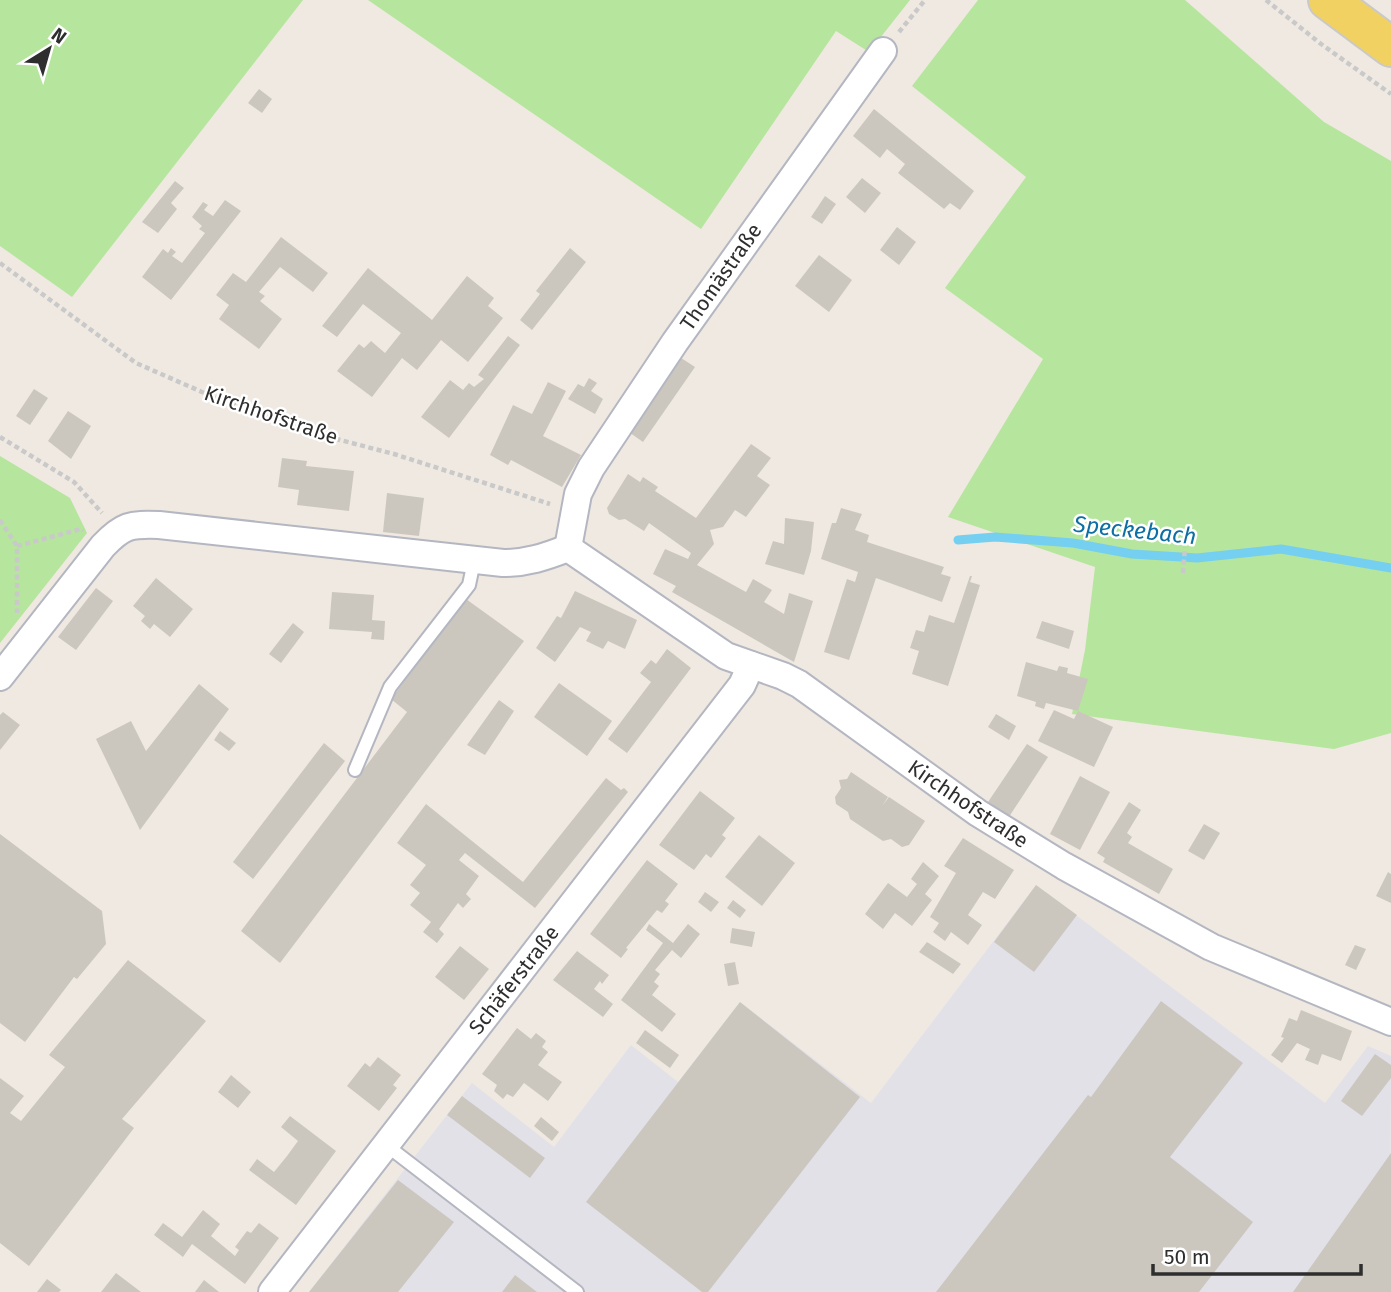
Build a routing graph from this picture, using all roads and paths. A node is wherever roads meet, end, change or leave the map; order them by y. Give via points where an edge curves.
1 (925, 0) edge
2 (1266, 0) edge
3 (1328, 0) edge
4 (1391, 47) edge
5 (883, 51) joint
6 (1391, 94) edge
7 (0, 263) edge
8 (0, 437) edge
9 (574, 512) junction
10 (0, 520) edge
11 (110, 538) junction
12 (17, 546) junction
13 (1185, 547) dead end
14 (568, 548) junction
15 (474, 561) junction
16 (1183, 573) dead end
17 (30, 639) junction
18 (751, 665) junction
19 (0, 677) edge
20 (355, 770) dead end
21 (1391, 1022) edge
22 (386, 1145) junction
23 (272, 1292) edge
24 (577, 1292) edge

1 - 5 path
2 - 6 path
3 - 4 main road
5 - 9 street, Thomästraße via 667,354 591,468
7 - 9 path, Kirchhofstraße via 136,363 202,392 294,428 394,454
8 - 11 path via 74,482
9 - 14 street
10 - 12 path
11 - 12 path via 81,529
11 - 15 street via 126,526 159,525
11 - 17 street
12 - 17 path via 17,628
13 - 16 path
14 - 15 street via 523,563
14 - 18 street, Kirchhofstraße via 708,645
15 - 20 lane via 469,585 390,687
17 - 19 street
18 - 21 street, Kirchhofstraße via 799,684 968,806 1064,866 1211,947
18 - 22 street, Schäferstraße via 741,685
22 - 23 street, Schäferstraße
22 - 24 lane

